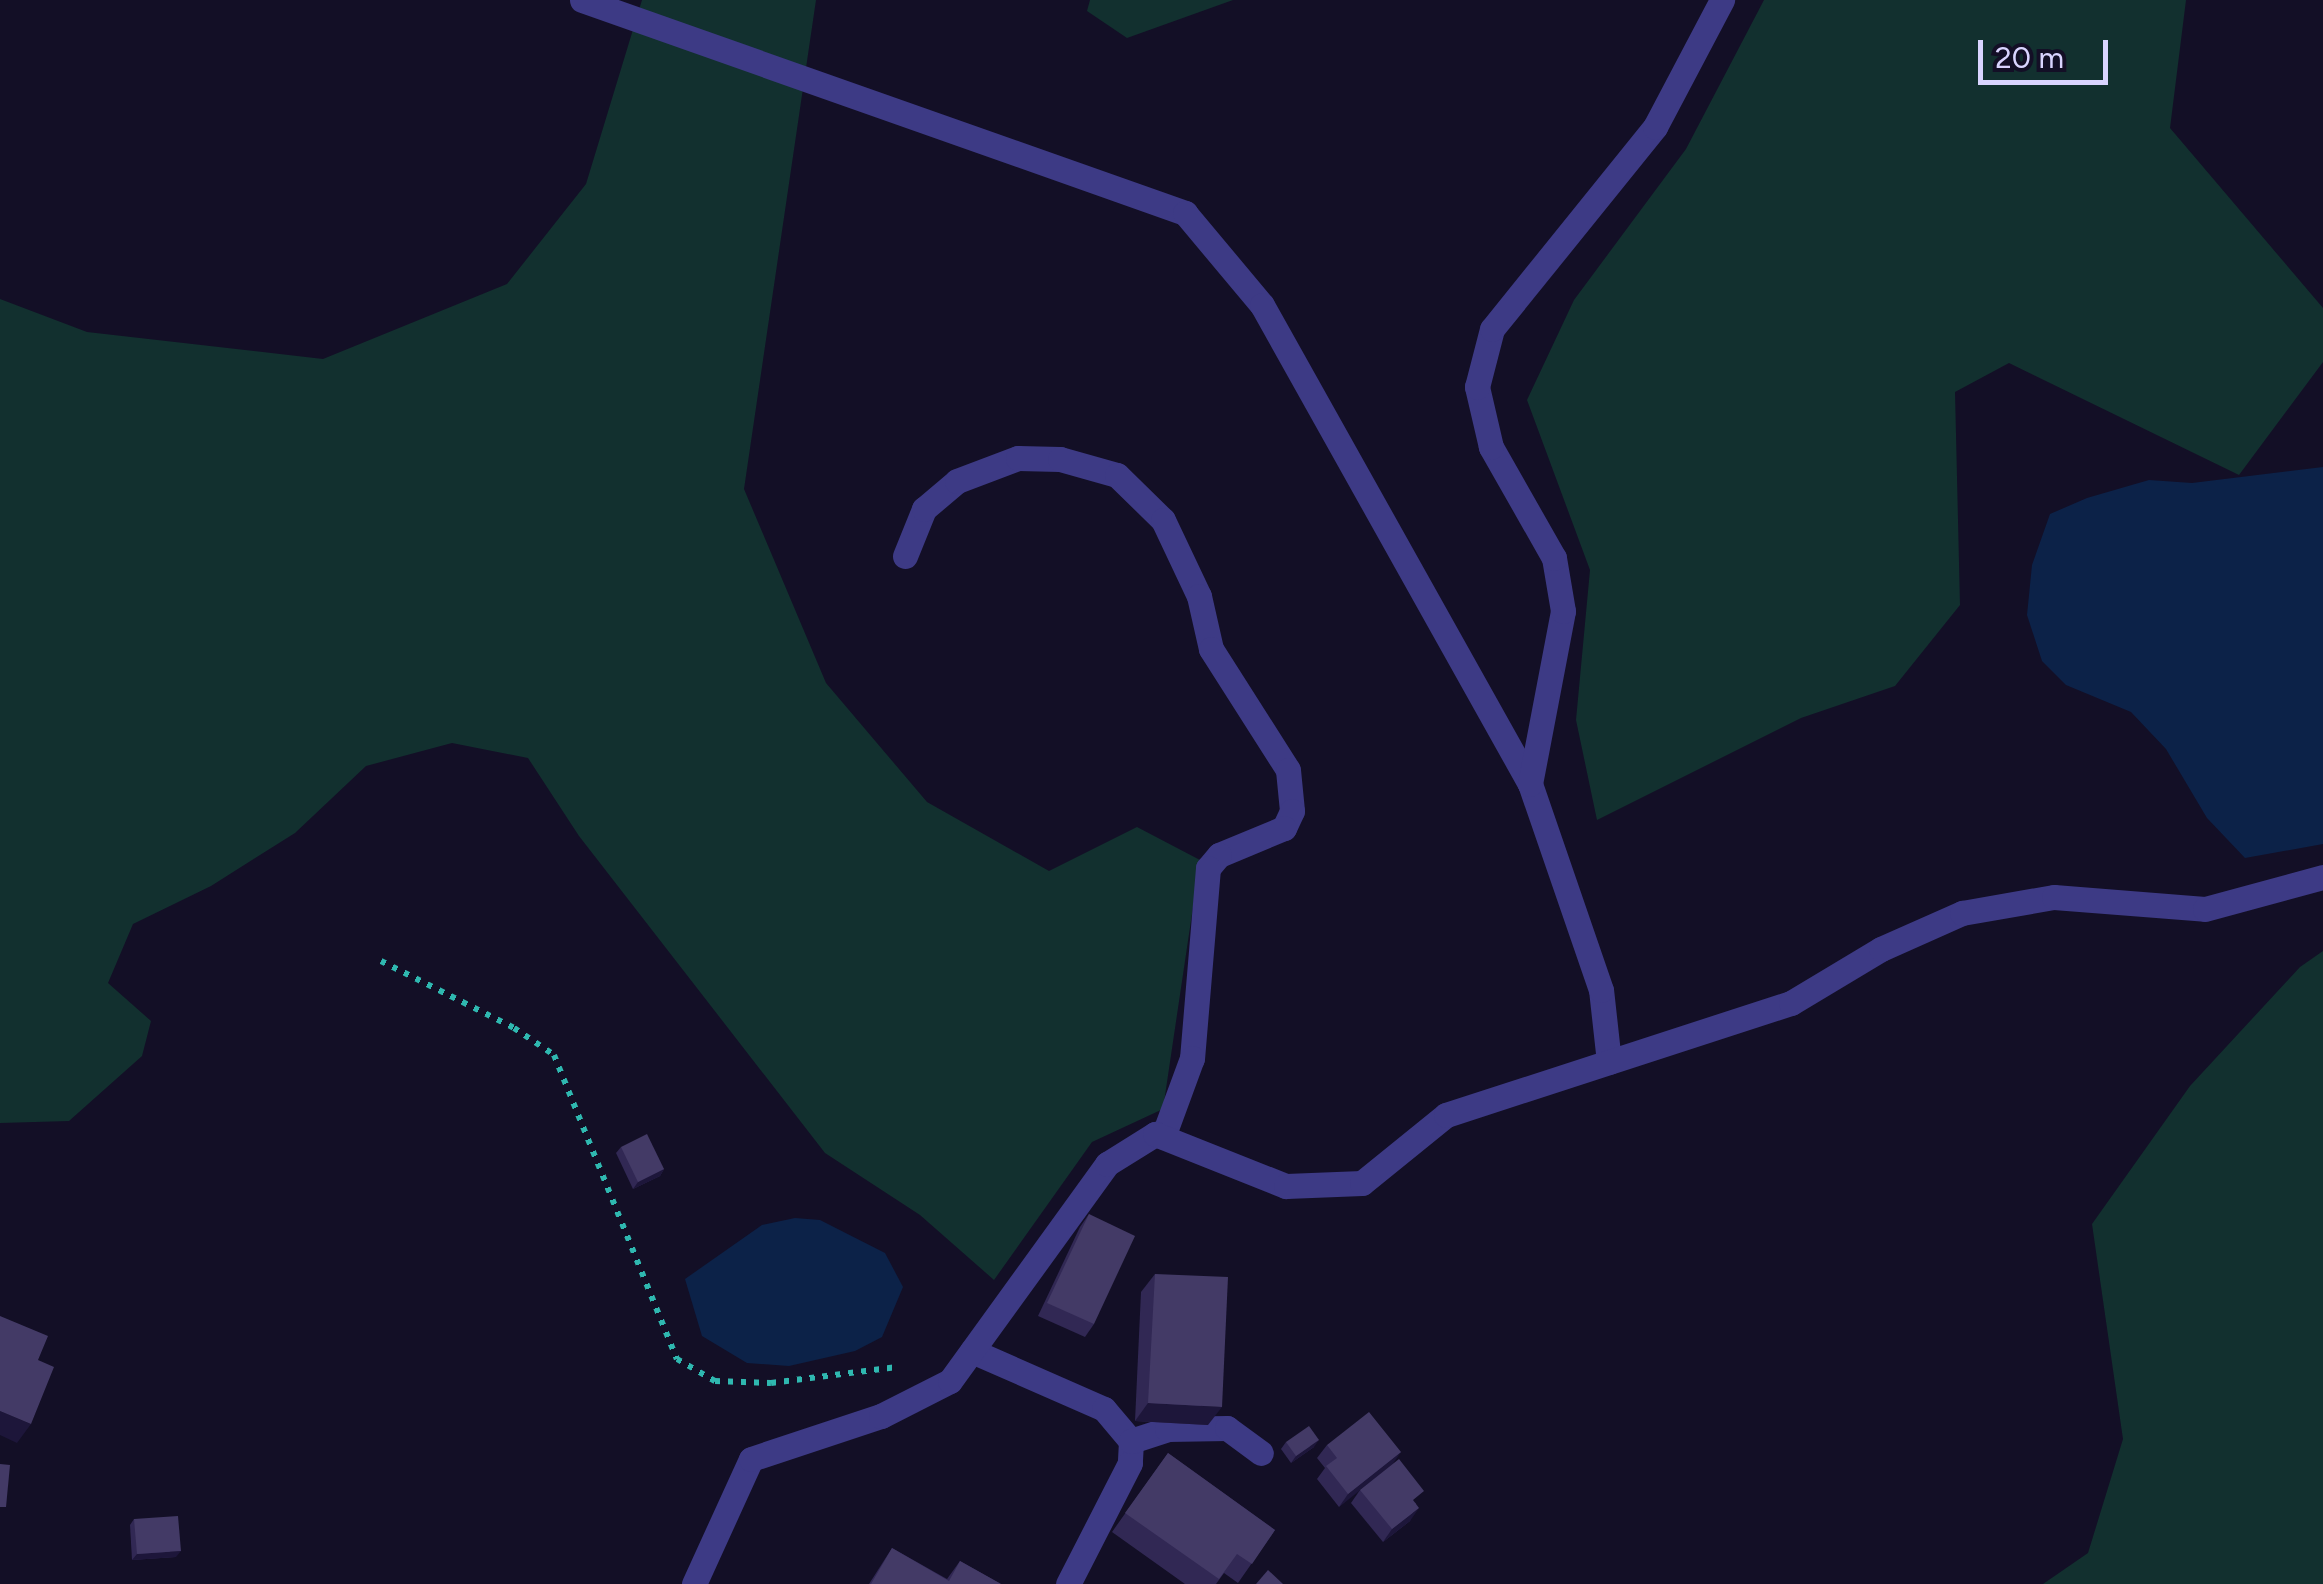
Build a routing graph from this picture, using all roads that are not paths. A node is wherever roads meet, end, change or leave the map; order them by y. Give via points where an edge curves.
1 (582, 0) edge
2 (1722, 0) edge
3 (904, 556) dead end
4 (1530, 784) junction
5 (2323, 877) edge
6 (1609, 1062) junction
7 (1162, 1137) junction
8 (965, 1361) junction
9 (1131, 1441) junction
10 (1261, 1454) dead end
11 (694, 1584) edge
12 (1068, 1584) edge

1 - 4 street via 1185,213 1262,305
2 - 4 street via 1655,126 1492,329 1477,387 1491,447 1554,558 1562,611
3 - 7 street via 924,509 957,481 1018,458 1060,459 1118,476 1163,520 1199,596 1211,649 1288,770 1292,810 1284,828 1220,855 1208,868 1192,1058
4 - 6 street via 1600,990
5 - 6 street via 2206,909 2054,897 1962,913 1880,950 1791,1004
6 - 7 street via 1446,1115 1362,1182 1286,1186
7 - 8 street via 1154,1134 1106,1164
8 - 9 street via 1104,1409
8 - 11 street via 950,1381 881,1416 751,1459
9 - 10 street via 1168,1429 1227,1428
9 - 12 street via 1130,1463

